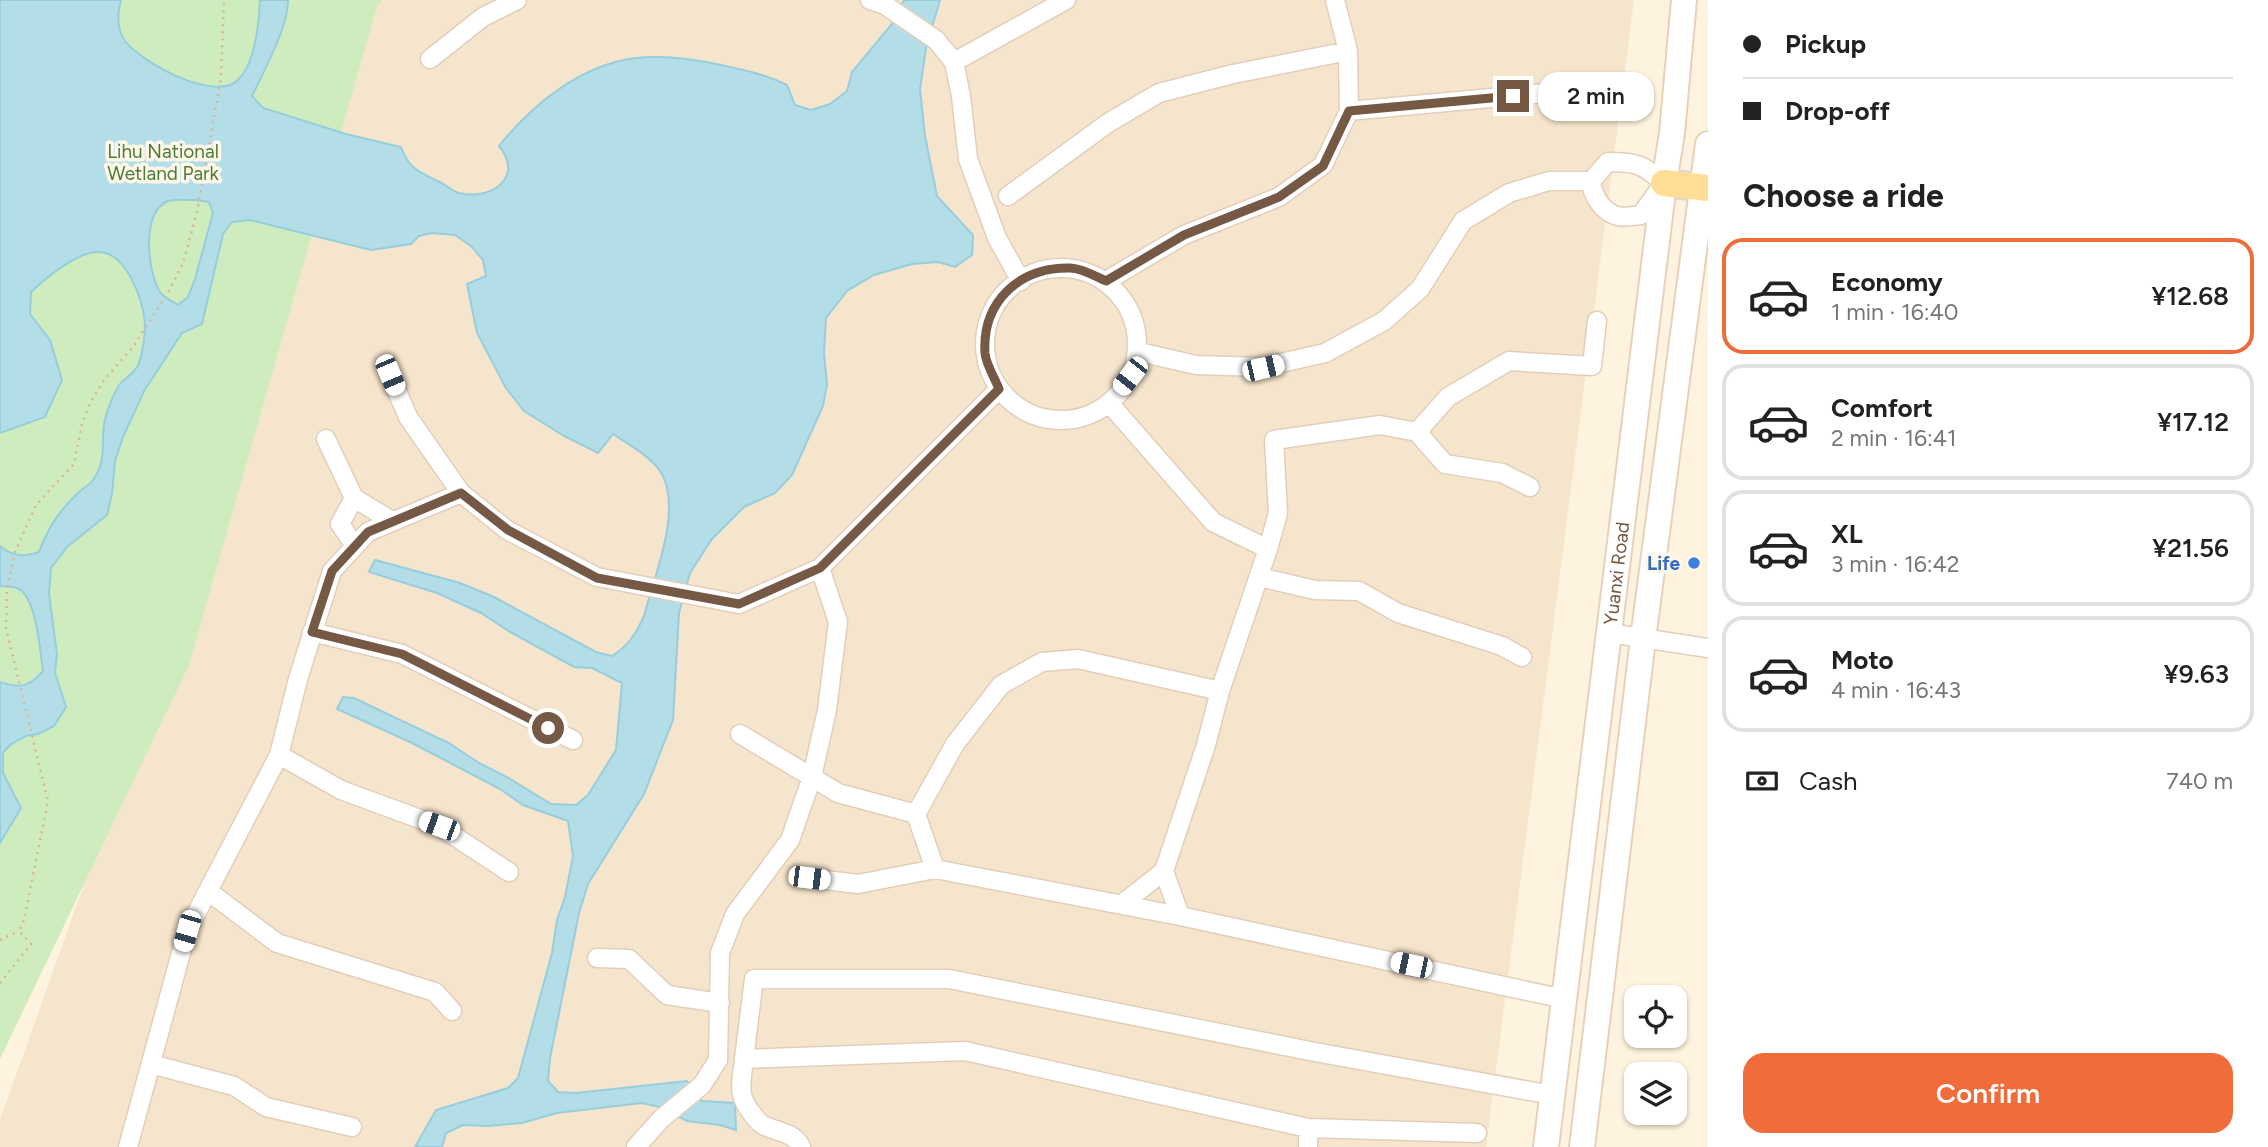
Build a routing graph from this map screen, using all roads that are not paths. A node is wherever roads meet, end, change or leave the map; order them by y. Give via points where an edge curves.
1 (517, 0) edge
2 (1066, 0) edge
3 (1335, 0) edge
4 (1684, 0) edge
5 (878, 2) edge
6 (1349, 51) junction
7 (430, 59) dead end
8 (954, 62) junction
9 (1567, 91) dead end
10 (1349, 111) junction
11 (1708, 144) edge
12 (1665, 179) junction
13 (1591, 181) junction
14 (1705, 184) edge
15 (1008, 196) dead end
16 (1021, 281) junction
17 (1106, 281) junction
18 (1597, 321) dead end
19 (1139, 352) junction
20 (390, 375) dead end
21 (999, 389) junction
22 (1109, 403) junction
23 (1416, 432) junction
24 (326, 439) dead end
25 (1530, 486) dead end
26 (461, 493) junction
27 (354, 498) junction
28 (392, 521) junction
29 (355, 546) junction
30 (1268, 549) junction
31 (820, 568) junction
32 (1259, 577) junction
33 (312, 632) junction
34 (1610, 633) junction
35 (1643, 639) junction
36 (1708, 648) edge
37 (1522, 657) dead end
38 (1220, 691) junction
39 (740, 734) dead end
40 (573, 740) dead end
41 (279, 755) junction
42 (812, 777) junction
43 (916, 814) junction
44 (935, 869) junction
45 (1164, 871) junction
46 (509, 872) dead end
47 (809, 878) dead end
48 (208, 891) junction
49 (1122, 904) junction
50 (1180, 916) junction
51 (597, 958) dead end
52 (1564, 999) junction
53 (720, 1003) junction
54 (452, 1011) dead end
55 (744, 1059) junction
56 (151, 1064) junction
57 (1552, 1095) junction
58 (352, 1127) dead end
59 (1308, 1128) junction
60 (1478, 1133) dead end
61 (128, 1147) edge
62 (636, 1147) edge
63 (801, 1147) edge
64 (1308, 1147) edge
65 (1546, 1147) edge
66 (1582, 1147) edge

1 - 7 street via 483,17
2 - 8 street
3 - 6 street
4 - 12 main road, Yuanxi Road
5 - 8 street via 936,40
6 - 10 street
6 - 15 street via 1159,93 1108,123
8 - 16 street via 968,159 996,238
9 - 10 street
10 - 17 street via 1323,166 1279,197 1184,235
11 - 14 main road, Yuanxi Road
12 - 13 street via 1633,162 1608,162
12 - 13 street via 1641,215 1617,216 1592,192
12 - 14 main road
12 - 34 main road, Yuanxi Road
13 - 19 street via 1549,181 1509,193 1462,221 1420,289 1384,321 1325,353 1263,368 1196,365
14 - 35 main road, Yuanxi Road
16 - 17 street via 1037,271 1072,267
16 - 21 street via 1006,290 988,320 985,356
17 - 19 street via 1129,308
18 - 23 street via 1592,366 1509,361 1448,397
19 - 22 street via 1130,376
20 - 26 street via 408,417
21 - 22 street via 1022,410 1051,419 1082,417
21 - 31 street
22 - 30 street via 1213,522
23 - 25 street via 1445,464 1502,473
23 - 30 street via 1380,425 1274,440 1278,513
24 - 27 street
26 - 28 street
26 - 31 street via 508,530 597,578 739,604
27 - 28 street
27 - 29 street via 340,524
28 - 29 street via 368,532
29 - 33 street via 332,571
30 - 32 street
31 - 42 street via 838,622 827,710
32 - 37 street via 1315,590 1359,591 1398,613 1502,646
32 - 38 street
33 - 40 street via 402,654
33 - 41 street
34 - 35 street
34 - 52 main road, Yuanxi Road
35 - 36 street
35 - 66 main road, Yuanxi Road
38 - 43 street via 1078,659 1042,662 1001,685 955,744
38 - 45 street
39 - 42 street
41 - 46 street via 341,790 439,826
41 - 48 street
42 - 43 street via 838,793
42 - 53 street via 790,840 735,914 720,953
43 - 44 street
44 - 47 street via 858,884
44 - 49 street
45 - 49 street
45 - 50 street
48 - 54 street via 277,943 435,992
48 - 56 street via 187,931
49 - 50 street
50 - 52 street
51 - 53 street via 629,960 667,995
52 - 57 main road, Yuanxi Road
53 - 62 street via 719,1060 702,1085
55 - 57 street via 754,979 949,979
55 - 59 street via 965,1051
55 - 63 street via 741,1096 750,1110 762,1124 785,1133
56 - 58 street via 234,1086 266,1107
56 - 61 street
57 - 65 main road, Yuanxi Road
59 - 60 street
59 - 64 street

